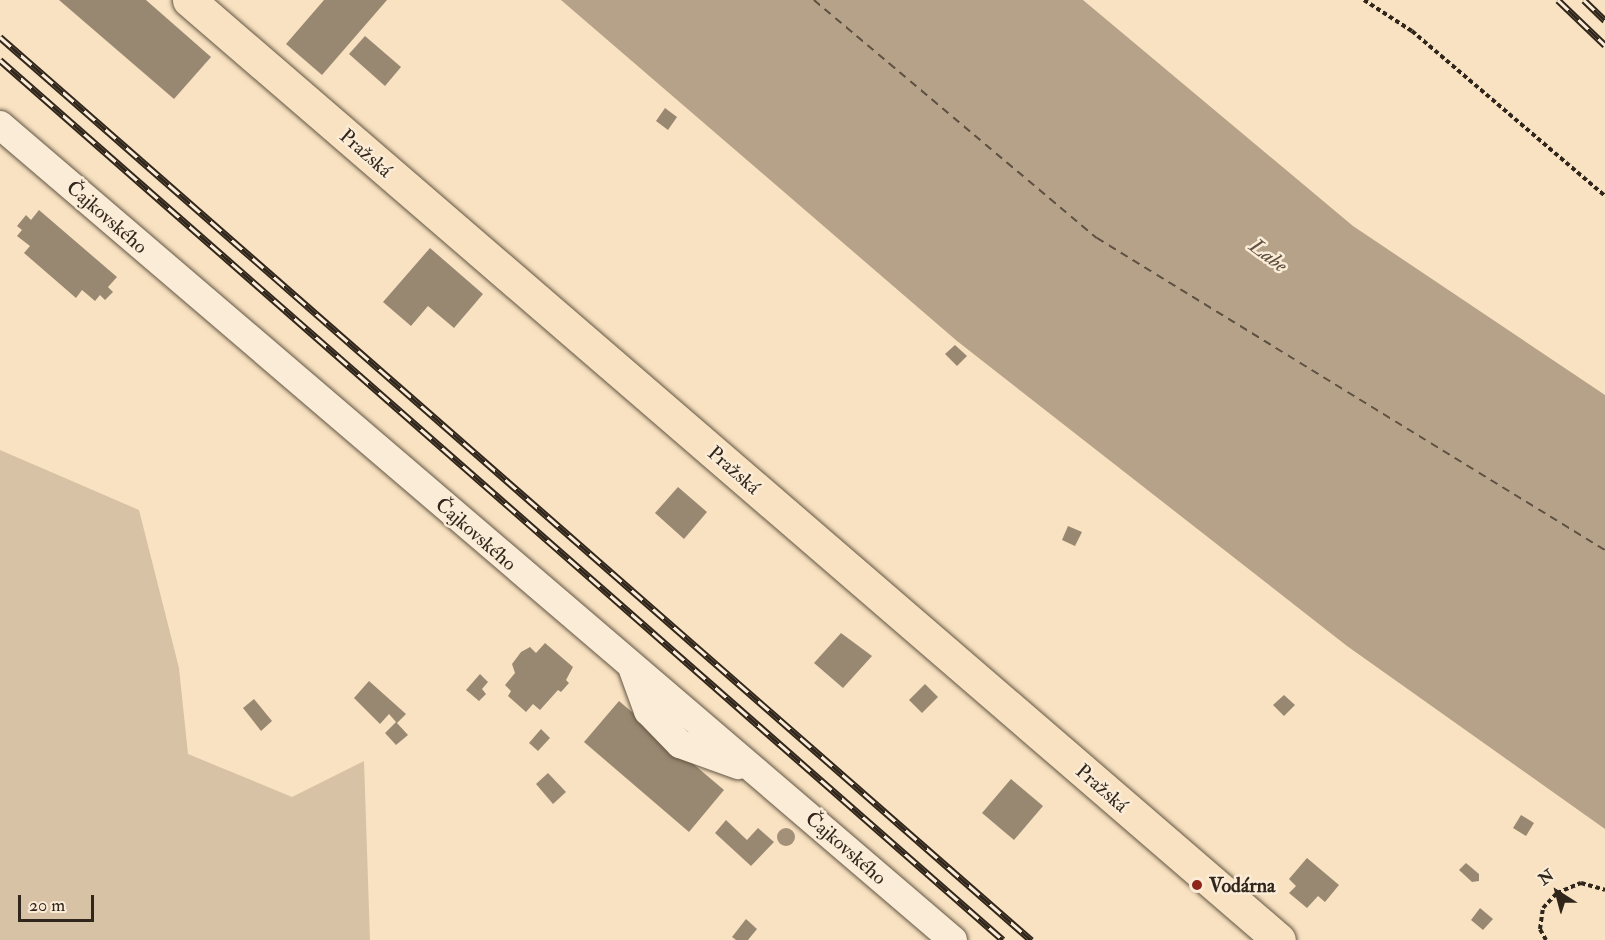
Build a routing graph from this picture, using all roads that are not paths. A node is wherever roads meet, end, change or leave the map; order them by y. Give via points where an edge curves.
1 (189, 0) edge
2 (0, 125) edge
3 (1275, 939) edge
4 (953, 940) edge

1 - 3 main road, Pražská
2 - 4 street, Čajkovského

